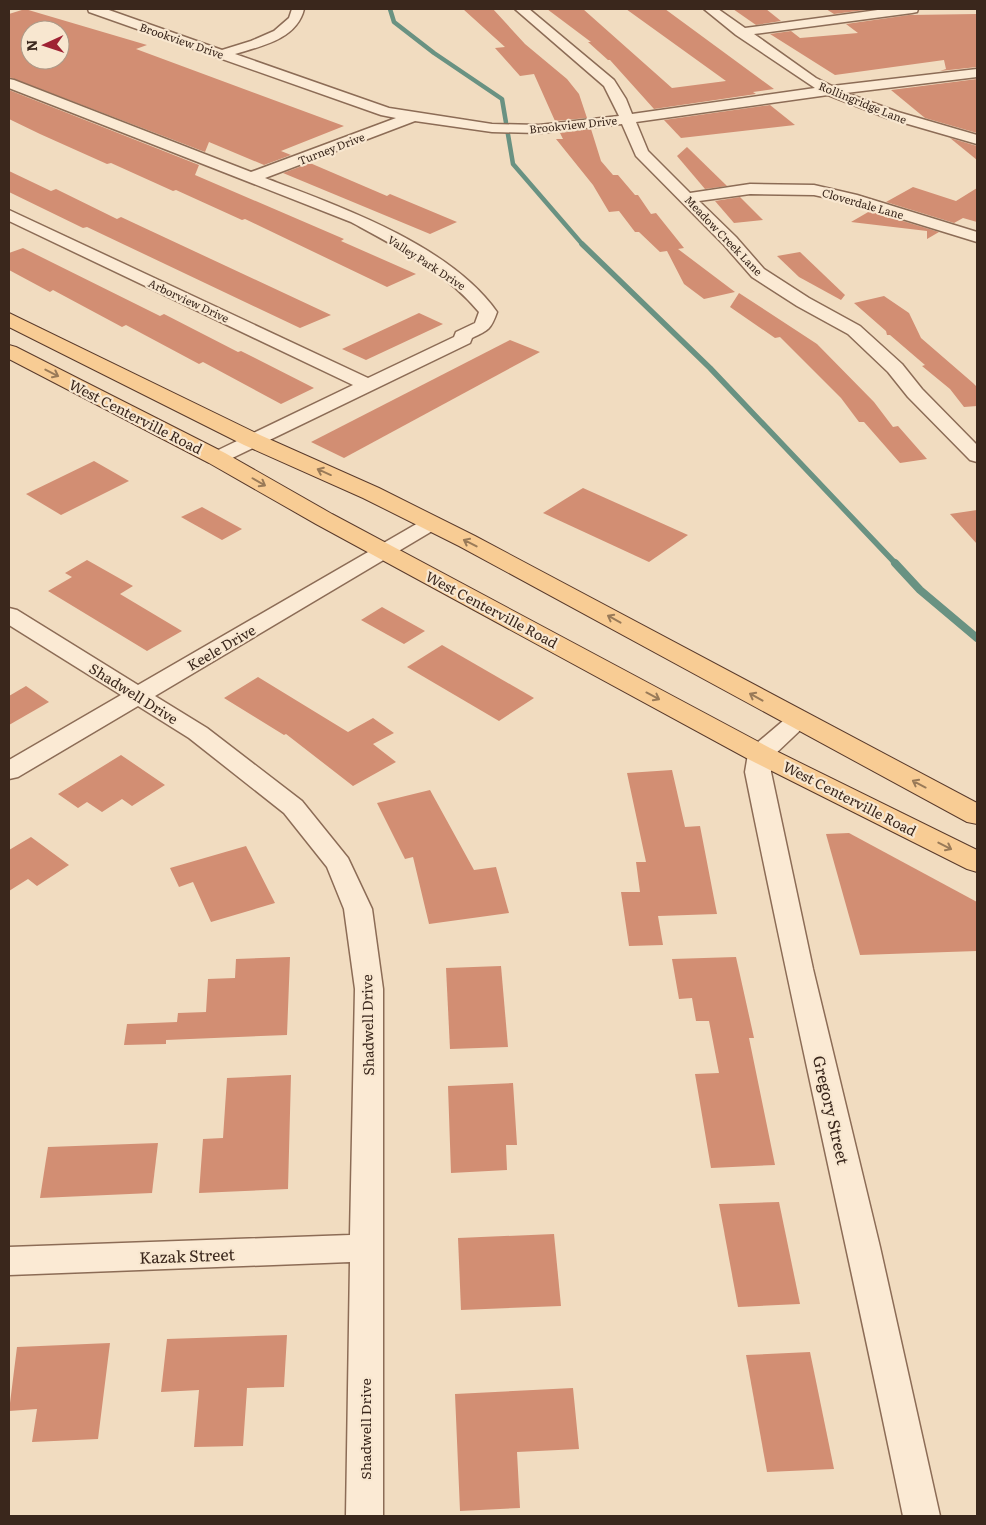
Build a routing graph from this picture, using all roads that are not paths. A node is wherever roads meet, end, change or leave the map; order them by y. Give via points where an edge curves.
1 (94, 9) edge
2 (298, 9) edge
3 (521, 9) edge
4 (710, 9) edge
5 (912, 9) edge
6 (896, 10) edge
7 (741, 32) junction
8 (222, 54) junction
9 (977, 73) edge
10 (9, 83) edge
11 (829, 91) junction
12 (412, 117) junction
13 (627, 119) junction
14 (977, 140) edge
15 (250, 178) junction
16 (687, 198) junction
17 (9, 215) edge
18 (977, 237) edge
19 (9, 319) edge
20 (9, 351) edge
21 (368, 385) junction
22 (252, 440) junction
23 (977, 456) edge
24 (217, 458) junction
25 (432, 524) junction
26 (384, 551) junction
27 (9, 615) edge
28 (138, 695) junction
29 (799, 720) junction
30 (760, 754) junction
31 (9, 771) edge
32 (977, 815) edge
33 (977, 862) edge
34 (365, 1248) junction
35 (9, 1261) edge
36 (364, 1516) edge
37 (922, 1516) edge

1 - 8 street, Brookview Drive
2 - 8 street via 294,21 284,31
3 - 13 street, Meadow Creek Lane via 609,83
4 - 7 street, Rollingridge Lane
5 - 6 street
6 - 7 street
7 - 11 street, Rollingridge Lane
8 - 12 street, Brookview Drive via 386,112
9 - 11 street, Brookview Drive
10 - 15 street, Valley Park Drive
11 - 13 street, Brookview Drive
11 - 14 street, Rollingridge Lane
12 - 13 street, Brookview Drive via 492,128 539,130
12 - 15 street, Turney Drive
13 - 16 street, Meadow Creek Lane via 641,153
15 - 21 street, Valley Park Drive via 357,219 398,240 468,288 488,312 484,326 462,336 464,339
16 - 18 street, Cloverdale Lane via 750,189 814,190 852,198
16 - 23 street, Meadow Creek Lane via 758,273 854,330 895,368 915,394
17 - 21 street, Arborview Drive
19 - 22 main road
20 -> 24 main road, West Centerville Road
21 - 22 street, Valley Park Drive
22 - 24 street, Valley Park Drive
25 -> 22 main road via 372,492
24 -> 26 main road, West Centerville Road
25 - 26 street, Keele Drive
29 -> 25 main road via 548,583
26 - 28 street, Keele Drive
26 -> 30 main road, West Centerville Road
27 - 28 street, Shadwell Drive
28 - 31 street, Keele Drive
28 - 34 street, Shadwell Drive via 198,732 293,806 339,864 358,909 369,989
29 - 30 street
32 -> 29 main road
30 -> 33 main road, West Centerville Road
30 - 37 street, Gregory Street via 758,772 799,969
34 - 35 street, Kazak Street
34 - 36 street, Shadwell Drive

